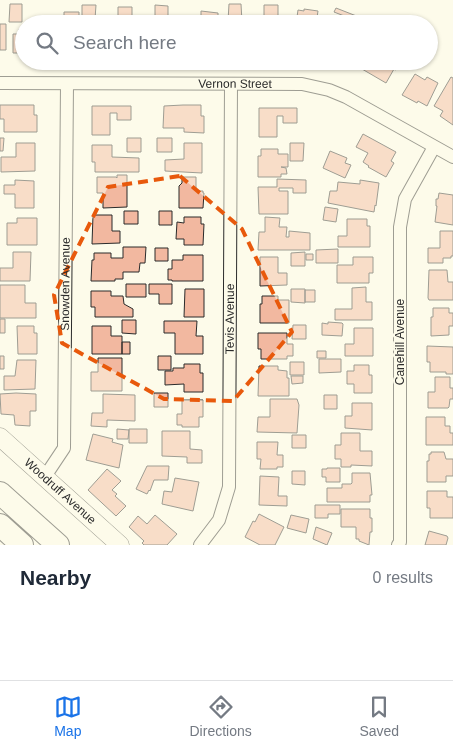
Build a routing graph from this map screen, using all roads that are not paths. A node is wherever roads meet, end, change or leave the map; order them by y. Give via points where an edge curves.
1 (0, 83) edge
2 (67, 84) junction
3 (231, 84) junction
4 (434, 147) junction
5 (453, 158) edge
6 (0, 436) edge
7 (44, 478) junction
8 (0, 493) edge
9 (0, 512) edge
10 (0, 525) edge
11 (22, 545) edge
12 (36, 545) edge
13 (58, 545) edge
14 (120, 545) edge
15 (200, 545) edge
16 (398, 545) edge

1 - 2 street, Vernon Street
2 - 3 street, Vernon Street
2 - 7 street, Snowden Avenue via 64,448
3 - 4 street, Vernon Street via 302,84 329,90
3 - 15 street, Tevis Avenue via 229,487 219,520
4 - 5 street, Vernon Street
4 - 16 street, Canehill Avenue via 405,199 400,227
6 - 7 street, Woodruff Avenue
7 - 14 street, Woodruff Avenue
8 - 13 highway
9 - 12 highway
10 - 11 highway

